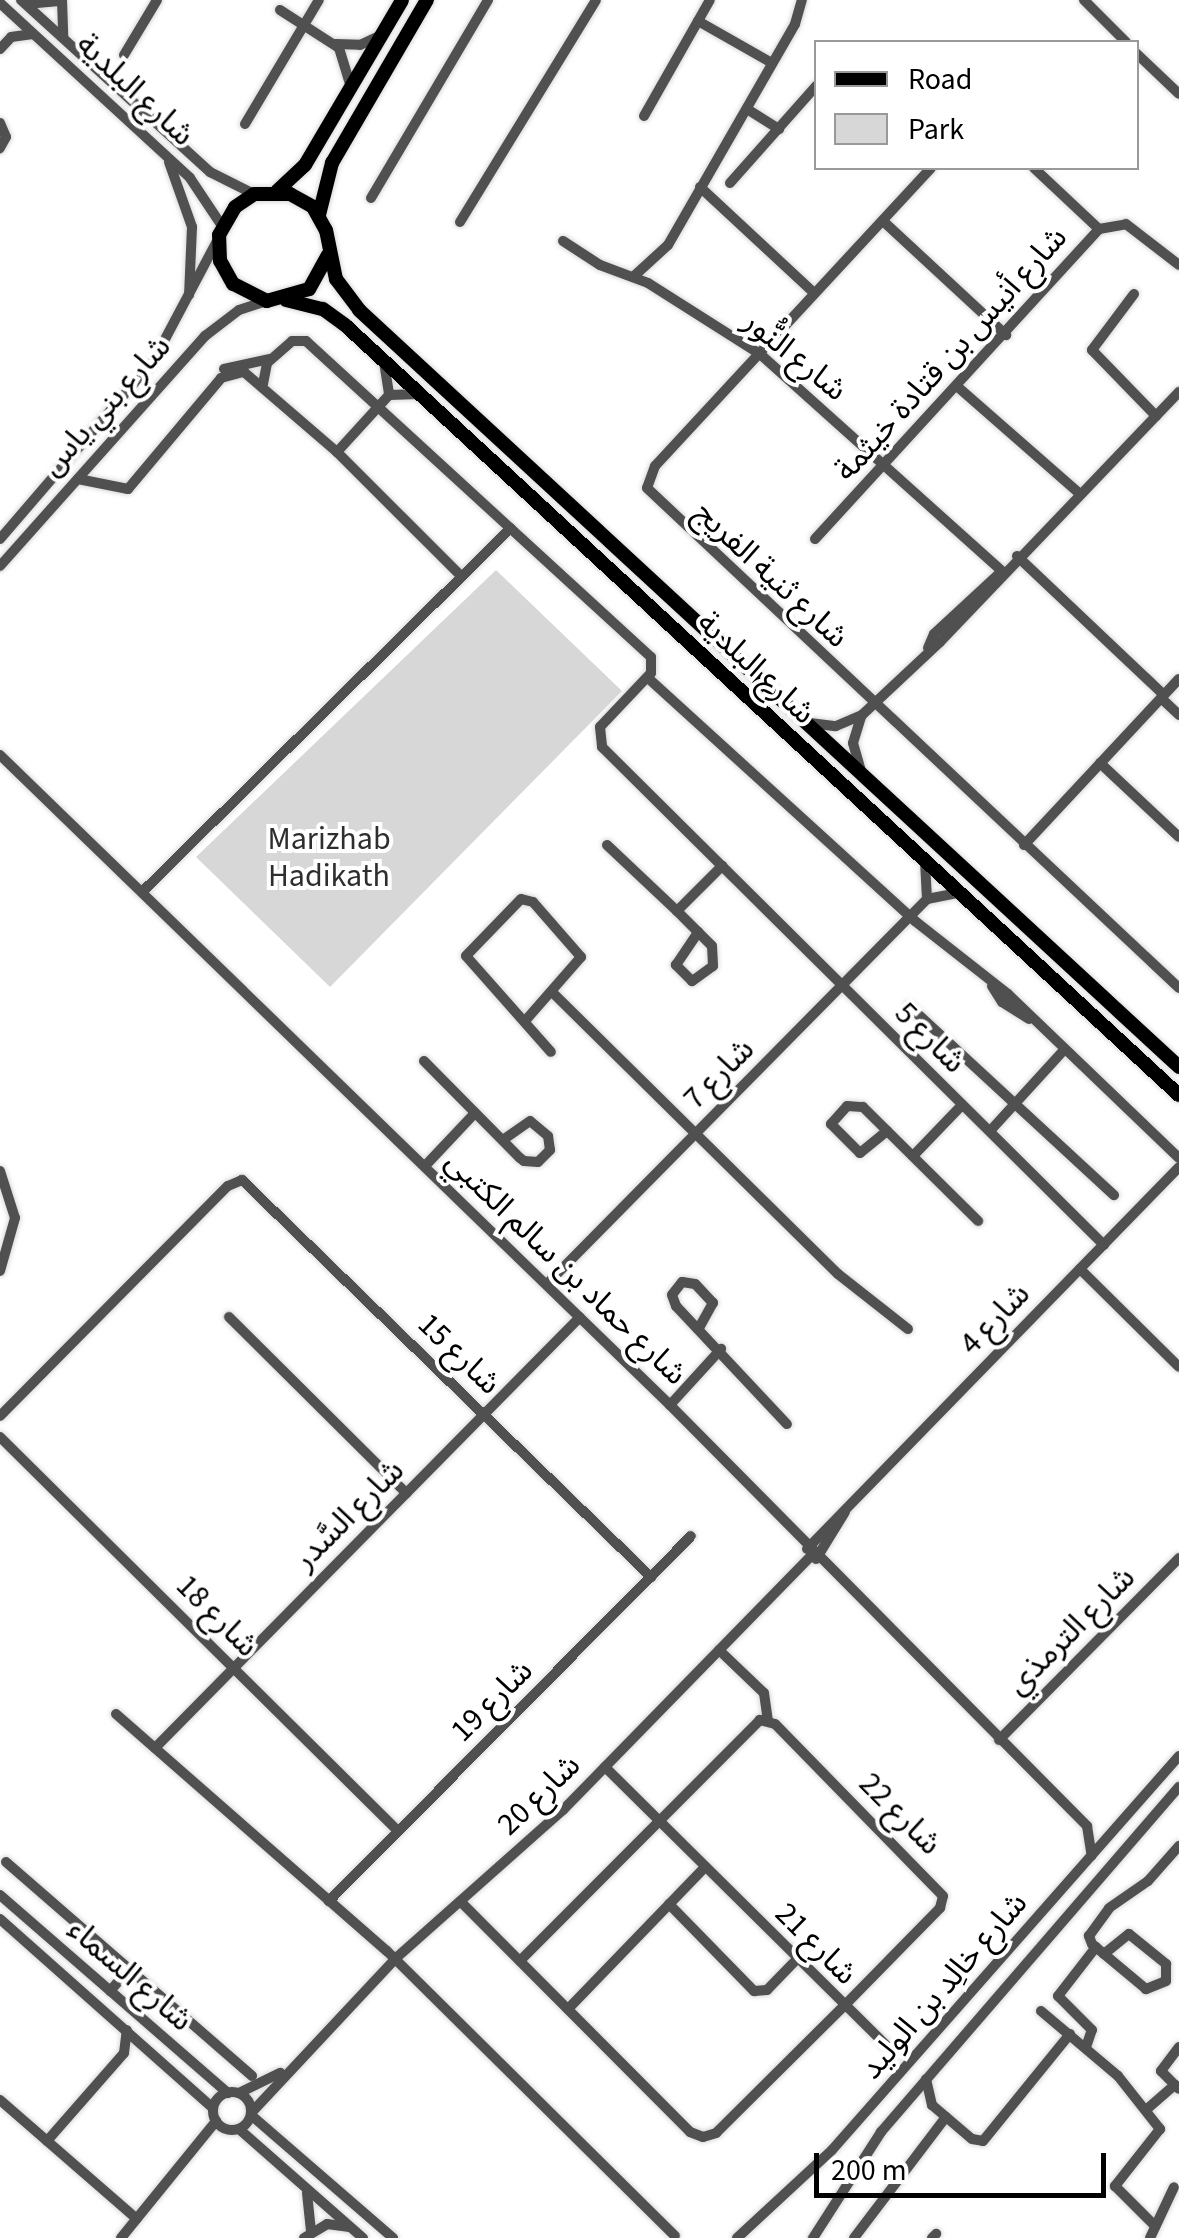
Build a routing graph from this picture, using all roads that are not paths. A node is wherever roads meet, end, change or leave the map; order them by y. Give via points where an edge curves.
1 (62, 0) edge
2 (157, 0) edge
3 (318, 0) edge
4 (402, 0) edge
5 (427, 0) edge
6 (488, 0) edge
7 (596, 0) edge
8 (710, 0) edge
9 (802, 0) edge
10 (1084, 0) edge
11 (24, 2) edge
12 (0, 3) edge
13 (280, 10) dead end
14 (12, 14) junction
15 (698, 21) junction
16 (304, 25) junction
17 (34, 34) junction
18 (382, 34) junction
19 (11, 36) junction
20 (63, 38) junction
21 (1124, 40) edge
22 (335, 44) junction
23 (0, 49) edge
24 (124, 56) dead end
25 (1139, 56) edge
26 (772, 64) junction
27 (352, 87) junction
28 (814, 88) edge
29 (1179, 94) edge
30 (747, 109) junction
31 (644, 116) dead end
32 (0, 123) edge
33 (245, 124) dead end
34 (779, 129) junction
35 (0, 148) edge
36 (167, 156) junction
37 (929, 170) edge
38 (1036, 170) edge
39 (730, 183) dead end
40 (700, 187) junction
41 (278, 191) junction
42 (254, 194) junction
43 (371, 198) dead end
44 (319, 215) junction
45 (882, 221) junction
46 (460, 222) dead end
47 (1098, 229) junction
48 (221, 231) junction
49 (563, 241) dead end
50 (328, 256) junction
51 (1179, 265) edge
52 (633, 277) junction
53 (814, 293) junction
54 (1134, 294) dead end
55 (286, 300) junction
56 (266, 301) junction
57 (186, 309) junction
58 (1006, 335) junction
59 (760, 354) junction
60 (271, 359) junction
61 (384, 361) junction
62 (263, 384) junction
63 (959, 388) junction
64 (208, 392) junction
65 (1179, 392) edge
66 (389, 395) junction
67 (420, 395) junction
68 (379, 406) junction
69 (1156, 416) junction
70 (337, 452) junction
71 (96, 459) junction
72 (885, 465) junction
73 (78, 479) junction
74 (102, 482) junction
75 (1079, 493) junction
76 (510, 528) junction
77 (815, 539) dead end
78 (0, 540) edge
79 (1017, 556) junction
80 (0, 566) edge
81 (1002, 571) junction
82 (462, 576) junction
83 (648, 678) junction
84 (1179, 679) edge
85 (1162, 696) junction
86 (872, 705) junction
87 (1179, 714) edge
88 (862, 715) junction
89 (805, 722) junction
90 (0, 755) edge
91 (1100, 763) junction
92 (864, 776) junction
93 (1179, 838) edge
94 (607, 845) dead end
95 (1024, 845) junction
96 (924, 860) junction
97 (722, 866) junction
98 (142, 892) junction
99 (960, 894) junction
100 (927, 899) junction
101 (677, 912) junction
102 (910, 916) junction
103 (698, 932) junction
104 (842, 986) junction
105 (1179, 988) edge
106 (553, 992) junction
107 (909, 1006) dead end
108 (524, 1022) junction
109 (1063, 1051) junction
110 (551, 1052) dead end
111 (424, 1061) dead end
112 (1179, 1067) edge
113 (1179, 1095) edge
114 (1015, 1104) junction
115 (962, 1105) junction
116 (475, 1113) junction
117 (887, 1131) junction
118 (990, 1131) junction
119 (696, 1134) junction
120 (502, 1140) junction
121 (913, 1156) junction
122 (1179, 1158) edge
123 (425, 1166) junction
124 (1179, 1167) edge
125 (0, 1171) edge
126 (1114, 1195) dead end
127 (978, 1221) dead end
128 (1104, 1245) junction
129 (1080, 1269) junction
130 (0, 1271) edge
131 (546, 1284) junction
132 (230, 1317) dead end
133 (580, 1317) junction
134 (699, 1328) junction
135 (908, 1329) dead end
136 (720, 1349) junction
137 (1179, 1367) edge
138 (670, 1405) junction
139 (484, 1414) junction
140 (0, 1416) edge
141 (787, 1424) dead end
142 (0, 1437) edge
143 (406, 1493) junction
144 (692, 1536) dead end
145 (812, 1554) junction
146 (1179, 1558) edge
147 (650, 1577) junction
148 (719, 1650) junction
149 (234, 1668) junction
150 (116, 1714) dead end
151 (768, 1720) junction
152 (998, 1740) junction
153 (155, 1748) junction
154 (1179, 1756) edge
155 (604, 1767) junction
156 (1179, 1787) edge
157 (1179, 1807) edge
158 (1162, 1808) junction
159 (657, 1821) junction
160 (1088, 1826) junction
161 (1116, 1828) junction
162 (398, 1831) junction
163 (1179, 1846) edge
164 (1092, 1856) junction
165 (6, 1862) dead end
166 (704, 1868) junction
167 (0, 1896) edge
168 (329, 1901) junction
169 (461, 1902) junction
170 (669, 1904) junction
171 (0, 1919) edge
172 (1100, 1950) junction
173 (394, 1958) junction
174 (797, 1959) junction
175 (520, 1960) junction
176 (128, 1970) junction
177 (110, 1991) junction
178 (843, 2007) junction
179 (568, 2009) junction
180 (1041, 2011) dead end
181 (127, 2030) junction
182 (1070, 2034) junction
183 (1086, 2047) junction
184 (1179, 2047) edge
185 (148, 2049) junction
186 (920, 2052) junction
187 (124, 2053) junction
188 (895, 2054) junction
189 (294, 2064) junction
190 (252, 2076) dead end
191 (926, 2079) junction
192 (893, 2082) junction
193 (1177, 2087) edge
194 (234, 2093) junction
195 (0, 2100) edge
196 (903, 2106) junction
197 (932, 2106) junction
198 (214, 2108) junction
199 (1147, 2109) junction
200 (251, 2114) junction
201 (946, 2117) junction
202 (216, 2122) junction
203 (233, 2130) junction
204 (47, 2141) junction
205 (190, 2158) junction
206 (304, 2187) junction
207 (1174, 2187) dead end
208 (137, 2219) junction
209 (1153, 2232) edge
210 (307, 2234) edge
211 (358, 2234) edge
212 (676, 2236) dead end
213 (121, 2238) edge
214 (394, 2238) edge
215 (737, 2238) edge
216 (813, 2238) edge
217 (854, 2238) edge

1 - 11 street
1 - 20 street
2 - 24 street
3 - 16 street
4 - 18 main road
5 - 44 main road via 332,163
6 - 43 street
7 - 46 street
8 - 15 street
9 - 26 street
10 - 21 street
11 - 20 street, شارع البلدية
12 - 14 street, شارع البلدية
13 - 16 street
14 - 17 street, شارع البلدية
14 - 19 street
15 - 26 street
15 - 31 street
16 - 22 street
16 - 33 street
17 - 19 street
17 - 36 street, شارع البلدية
18 - 22 street via 360,45
18 - 27 main road
19 - 23 street
20 - 42 street, شارع البلدية via 210,172
22 - 27 street
25 - 29 street
26 - 30 street
27 - 41 main road via 305,165
28 - 34 street
30 - 34 street
30 - 40 street
32 - 35 street via 6,137
34 - 39 street
36 - 48 street, شارع البلدية via 204,192
36 - 57 street via 192,226
37 - 45 street, شارع ثنية الفريج
38 - 47 street
40 - 52 street via 668,245
40 - 53 street
41 - 42 main road
41 - 44 main road via 303,199
42 - 48 main road
44 - 50 main road
45 - 53 street, شارع ثنية الفريج
45 - 58 street
47 - 51 street, شارع أنيس بن قتادة خيثمة via 1126,224
47 - 58 street, شارع أنيس بن قتادة خيثمة
48 - 56 main road via 220,261 233,284
48 - 57 street, شارع بني ياس
49 - 52 street, شارع النُّور
50 - 55 main road via 309,288
50 - 89 main road, شارع البلدية via 359,310
52 - 59 street, شارع النُّور
53 - 59 street, شارع ثنية الفريج
54 - 69 street via 1092,350
55 - 56 main road
55 - 61 main road, شارع البلدية via 324,309
56 - 71 street, شارع بني ياس via 214,328
57 - 78 street, شارع بني ياس via 112,412
58 - 63 street, شارع أنيس بن قتادة خيثمة
59 - 72 street, شارع النُّور
59 - 86 street, شارع ثنية الفريج via 655,466 648,488
60 - 62 street
60 - 64 street via 227,367
60 - 68 street via 292,340 306,341
61 - 66 street
61 - 67 main road, شارع البلدية
62 - 64 street via 237,371
62 - 70 street
63 - 72 street, شارع أنيس بن قتادة خيثمة
63 - 75 street
64 - 74 street via 138,481 117,490
65 - 69 street
66 - 67 street
66 - 68 street
67 - 96 main road, شارع البلدية
68 - 70 street
68 - 76 street
69 - 75 street
70 - 82 street
71 - 73 street, شارع بني ياس
71 - 74 street
72 - 77 street, شارع أنيس بن قتادة خيثمة
72 - 81 street, شارع النُّور
73 - 74 street
73 - 80 street, شارع بني ياس
75 - 79 street
76 - 82 street
76 - 83 street via 651,657
79 - 81 street
79 - 85 street
81 - 86 street
82 - 98 street
83 - 97 street, شارع 5 via 600,727 599,740
83 - 102 street
84 - 85 street
85 - 87 street
85 - 91 street
86 - 88 street
86 - 95 street, شارع ثنية الفريج
88 - 89 street via 836,726
88 - 92 street via 853,743
89 - 92 main road, شارع البلدية
90 - 98 street, شارع حماد بن سالم الكتبي
91 - 93 street
91 - 95 street
92 - 112 main road, شارع البلدية
94 - 101 street
95 - 105 street, شارع ثنية الفريج
96 - 99 main road, شارع البلدية
96 - 100 street
97 - 101 street
97 - 104 street, شارع 5
98 - 123 street, شارع حماد بن سالم الكتبي
99 - 100 street
99 - 113 main road, شارع البلدية
100 - 102 street, شارع 7
101 - 103 street
102 - 104 street, شارع 7
102 - 109 street
103 - 103 street via 715,960 692,982 676,964
104 - 115 street, شارع 5
104 - 119 street, شارع 7
106 - 108 street
106 - 108 street via 580,964 581,952 533,902 518,900 466,956
106 - 119 street
107 - 114 street
108 - 110 street
109 - 114 street
109 - 122 street
111 - 116 street
114 - 118 street
114 - 126 street
115 - 118 street, شارع 5
115 - 121 street
116 - 120 street
116 - 123 street
117 - 117 street via 855,1104 831,1124 860,1153
117 - 121 street
118 - 128 street, شارع 5
119 - 131 street, شارع 7
119 - 135 street via 838,1274
120 - 120 street via 528,1162 542,1160 551,1145 526,1121
121 - 127 street
123 - 131 street, شارع حماد بن سالم الكتبي
124 - 128 street, شارع 4
125 - 130 street via 15,1218
128 - 129 street, شارع 4
129 - 137 street
129 - 145 street, شارع 4 via 846,1507
131 - 133 street, شارع حماد بن سالم الكتبي
132 - 143 street
133 - 138 street, شارع حماد بن سالم الكتبي
133 - 139 street, شارع السَّدر
134 - 134 street via 674,1303 673,1291 682,1282 695,1284 713,1302
134 - 136 street
136 - 138 street
136 - 141 street
138 - 145 street, شارع حماد بن سالم الكتبي
139 - 140 street, شارع 15 via 250,1184 228,1186
139 - 143 street, شارع السَّدر
139 - 147 street, شارع 15
142 - 149 street, شارع 18
143 - 149 street, شارع السَّدر
144 - 147 street, شارع 19
145 - 148 street, شارع 20
145 - 152 street, شارع حماد بن سالم الكتبي
146 - 152 street, شارع الترمذي
147 - 162 street, شارع 19
148 - 151 street via 764,1693
148 - 155 street, شارع 20
149 - 153 street, شارع السَّدر
149 - 162 street, شارع 18
150 - 153 street
151 - 159 street via 752,1724
151 - 178 street, شارع 22 via 943,1896 940,1908
152 - 160 street, شارع حماد بن سالم الكتبي
153 - 168 street
154 - 161 street, شارع خالِد بن الوليد
155 - 159 street, شارع 21
155 - 169 street, شارع 20
156 - 158 street, شارع خالِد بن الوليد
157 - 158 street
158 - 191 street, شارع خالِد بن الوليد
159 - 166 street, شارع 21
159 - 175 street
160 - 161 street
160 - 164 street
161 - 164 street, شارع خالِد بن الوليد
162 - 168 street, شارع 19
163 - 172 street via 1092,1928
164 - 186 street, شارع خالِد بن الوليد
165 - 176 street
166 - 170 street
166 - 174 street, شارع 21
167 - 177 street, شارع السماء
168 - 173 street
169 - 173 street, شارع 20
169 - 175 street, شارع 22
170 - 174 street via 754,1991 768,1990
170 - 179 street
171 - 181 street, شارع السماء
172 - 172 street via 1129,1934 1166,1964 1166,1980 1146,1989
172 - 183 street via 1058,1996 1092,2030
173 - 189 street, شارع 20
173 - 212 street
174 - 178 street, شارع 21
175 - 179 street, شارع 22
176 - 177 street
176 - 190 street
177 - 194 street, شارع السماء
178 - 179 street, شارع 22 via 716,2133 703,2138
178 - 188 street, شارع 21
180 - 182 street
181 - 185 street, شارع السماء
181 - 187 street
182 - 183 street
182 - 201 street via 987,2139 972,2139
183 - 199 street
184 - 193 street via 1162,2068
185 - 187 street
185 - 198 street, شارع السماء
186 - 188 street
186 - 192 street, شارع خالِد بن الوليد
187 - 204 street
188 - 192 street
189 - 194 street, شارع 20
189 - 200 street, شارع 20
191 - 196 street, شارع خالِد بن الوليد
191 - 197 street
192 - 215 street, شارع خالِد بن الوليد via 814,2170
193 - 199 street
194 - 198 street
194 - 200 street, شارع السماء
195 - 204 street
196 - 197 street
196 - 216 street, شارع خالِد بن الوليد
197 - 201 street
198 - 202 street
199 - 209 street via 1160,2134 1116,2186
200 - 203 street, شارع 20
200 - 214 street
201 - 217 street
202 - 203 street
202 - 205 street
203 - 205 street, شارع 20
203 - 206 street
204 - 208 street
205 - 208 street
206 - 210 street via 313,2209
206 - 211 street
207 - 209 street
208 - 213 street
210 - 211 street via 336,2224

